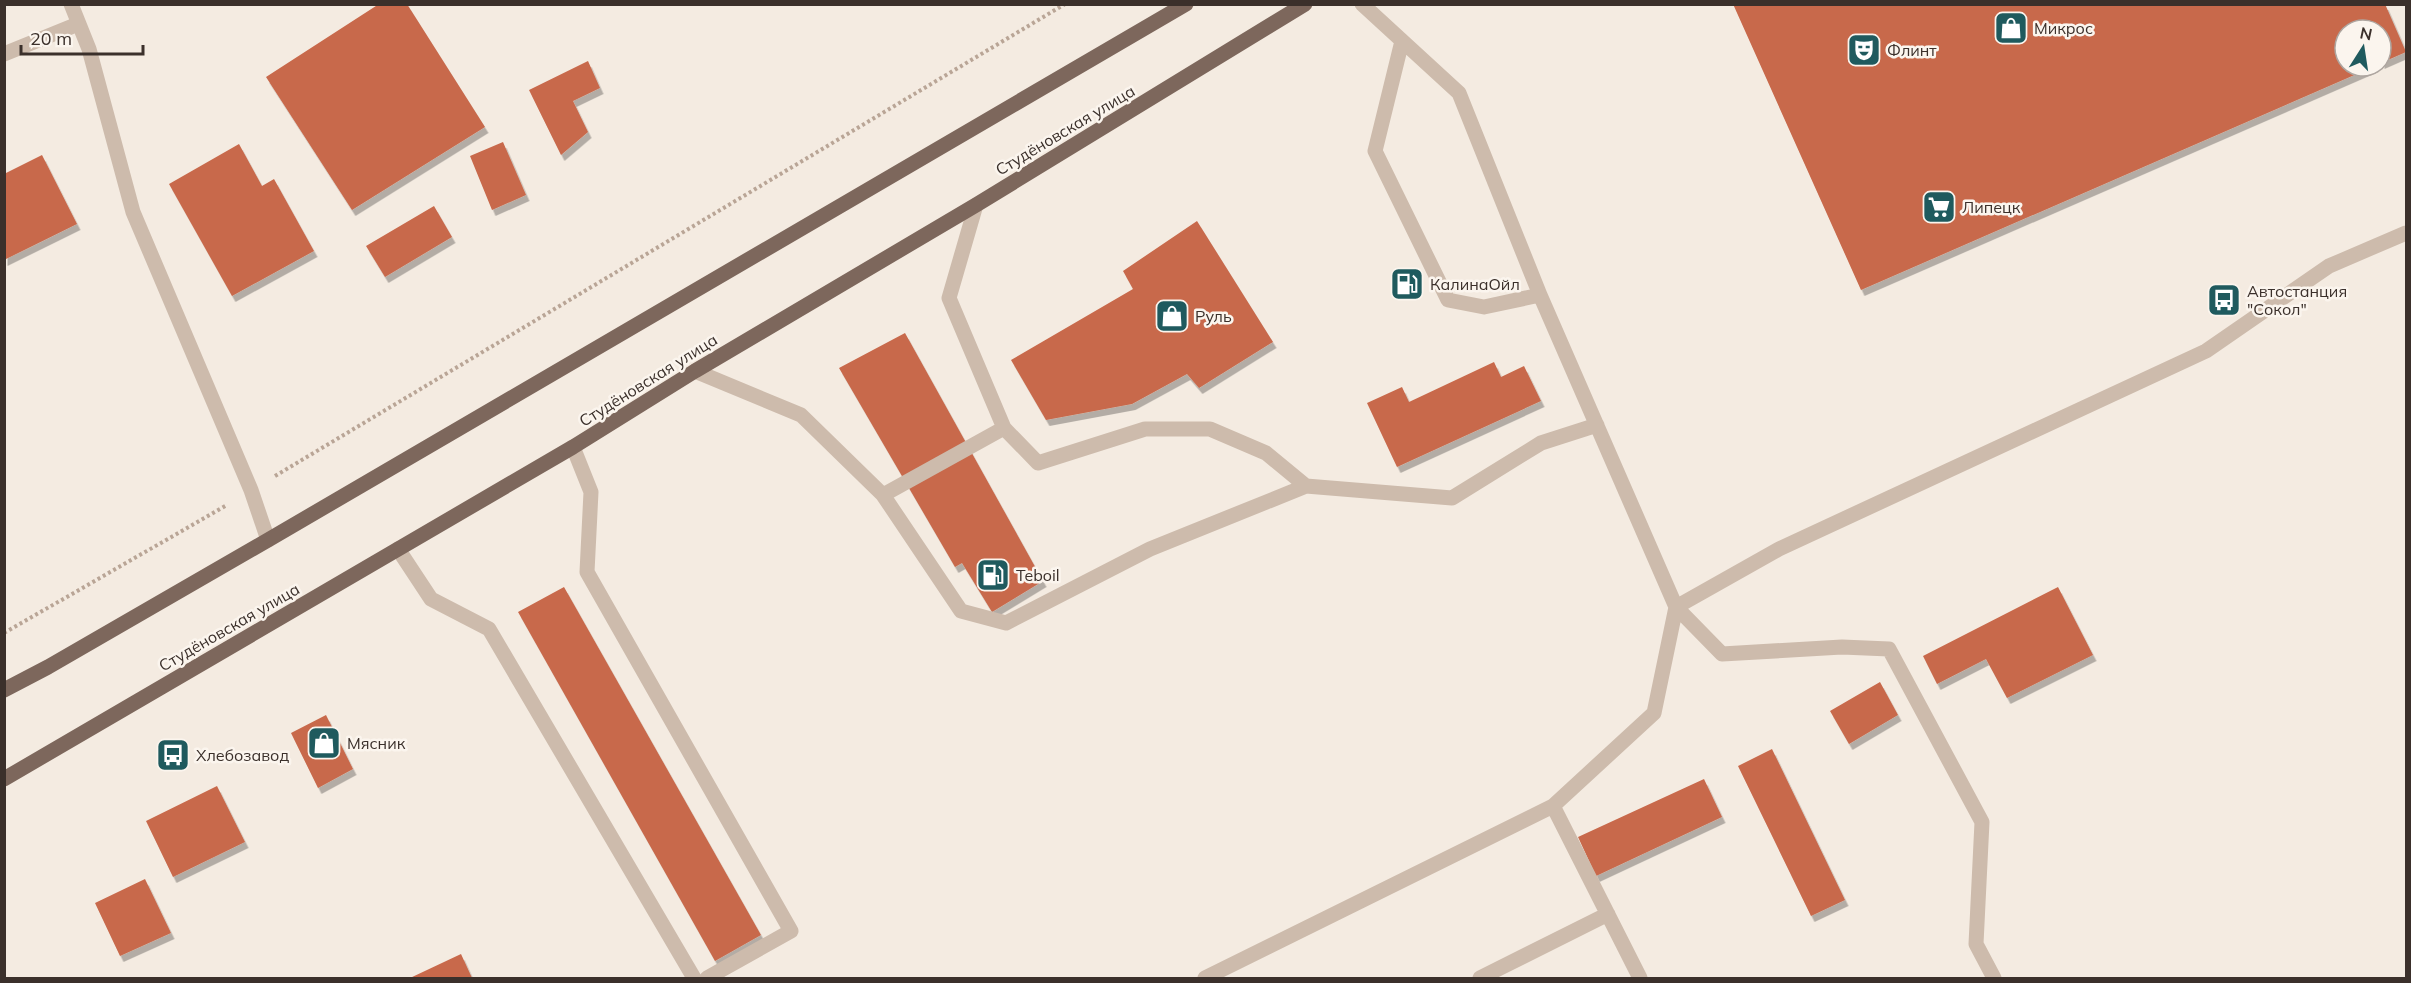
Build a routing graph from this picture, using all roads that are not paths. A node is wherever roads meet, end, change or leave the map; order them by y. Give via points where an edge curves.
1 (71, 4) edge
2 (1186, 4) edge
3 (1305, 4) edge
4 (1362, 4) edge
5 (78, 24) junction
6 (1402, 41) junction
7 (4, 54) edge
8 (976, 206) junction
9 (2406, 233) edge
10 (1540, 295) junction
11 (695, 371) junction
12 (1597, 425) junction
13 (1004, 428) junction
14 (573, 447) junction
15 (1306, 486) junction
16 (883, 495) junction
17 (268, 540) junction
18 (398, 549) junction
19 (1676, 607) junction
20 (4, 690) edge
21 (4, 779) edge
22 (1553, 806) junction
23 (1608, 915) junction
24 (694, 978) edge
25 (707, 978) edge
26 (1205, 978) edge
27 (1480, 978) edge
28 (1640, 978) edge
29 (1994, 978) edge

1 - 5 street
2 - 17 main road
3 - 8 main road, Студёновская улица
4 - 6 street
5 - 7 street
5 - 17 street via 89,49 133,212 251,490
6 - 10 street via 1459,93
6 - 10 street via 1375,150 1448,300 1484,307
8 - 11 main road, Студёновская улица
8 - 13 street via 949,298
9 - 19 street via 2329,266 2206,351 1779,549
10 - 12 street
11 - 14 main road, Студёновская улица
11 - 16 street via 801,415
12 - 15 street via 1541,443 1452,498
12 - 19 street
13 - 15 street via 1038,463 1145,429 1210,429 1266,453
13 - 16 street
14 - 18 main road, Студёновская улица
14 - 25 street via 591,492 587,572 791,931
15 - 16 street via 1150,549 1006,623 961,611
17 - 20 main road
18 - 21 main road, Студёновская улица
18 - 24 street via 431,599 489,629
19 - 22 street via 1654,713
19 - 29 street via 1722,654 1842,647 1888,649 1982,822 1976,944
22 - 23 street
22 - 26 street
23 - 27 street
23 - 28 street

